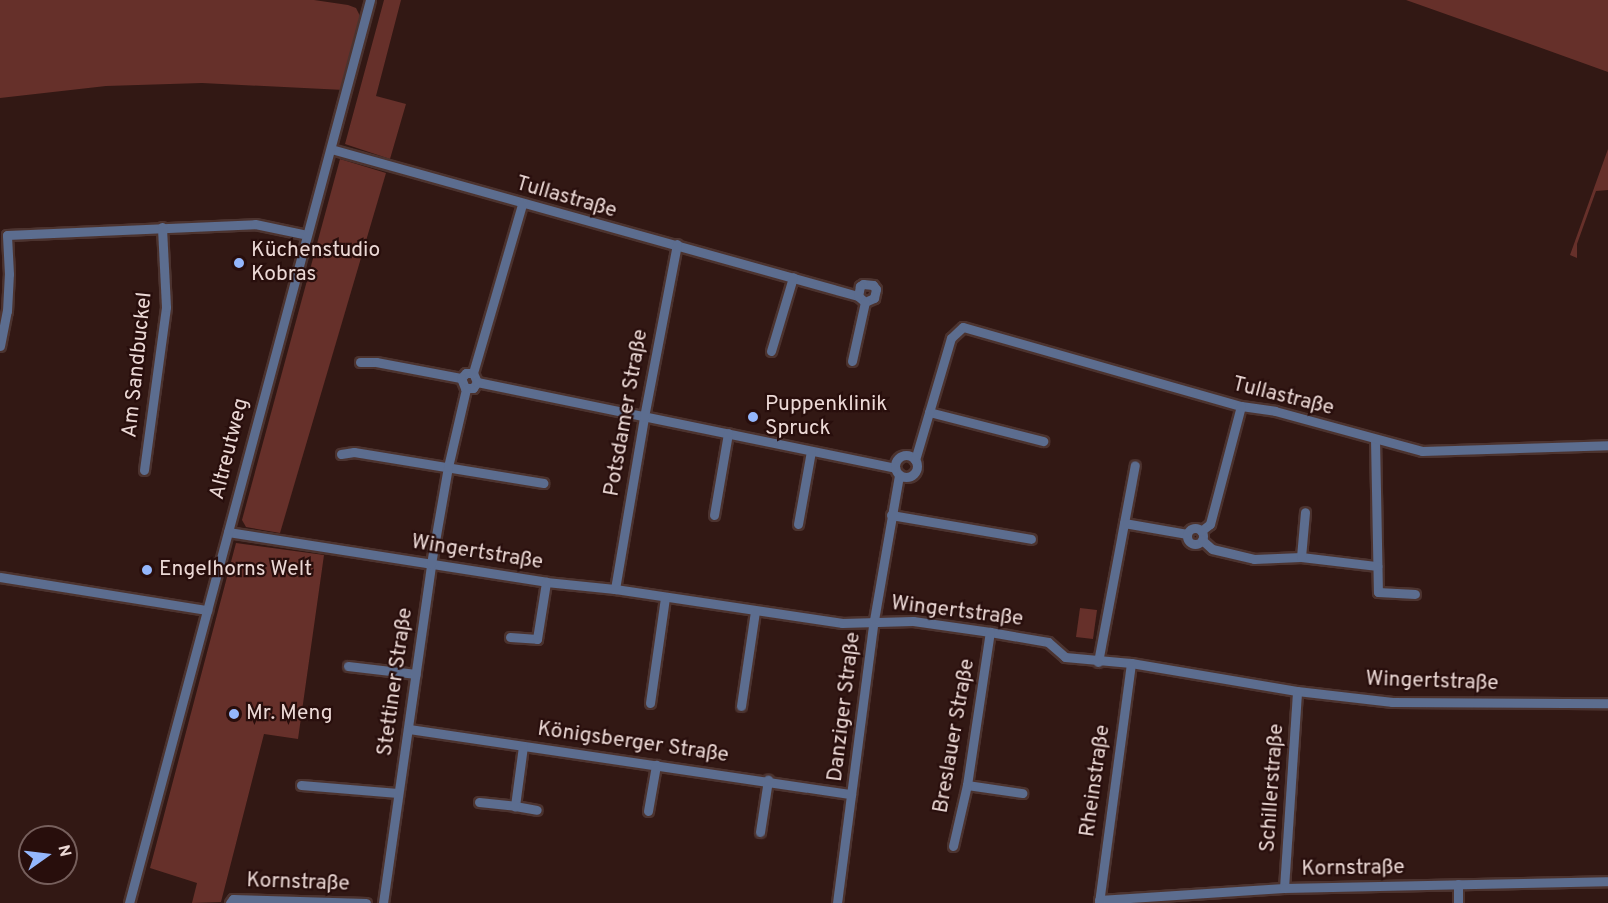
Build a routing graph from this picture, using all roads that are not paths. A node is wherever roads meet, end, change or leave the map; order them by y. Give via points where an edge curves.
1 (369, 2) edge
2 (331, 149) junction
3 (522, 204) junction
4 (162, 227) junction
5 (307, 235) junction
6 (678, 244) junction
7 (793, 278) junction
8 (0, 346) edge
9 (771, 351) dead end
10 (360, 362) dead end
11 (852, 362) dead end
12 (461, 378) junction
13 (475, 378) junction
14 (466, 389) junction
15 (1241, 406) junction
16 (929, 411) junction
17 (644, 417) junction
18 (728, 433) junction
19 (1375, 439) junction
20 (1043, 441) dead end
21 (1608, 445) edge
22 (811, 451) junction
23 (341, 454) dead end
24 (915, 460) junction
25 (1135, 465) dead end
26 (448, 467) junction
27 (144, 470) dead end
28 (897, 471) junction
29 (543, 483) dead end
30 (1305, 512) dead end
31 (714, 514) dead end
32 (891, 515) junction
33 (1124, 523) junction
34 (798, 524) dead end
35 (228, 532) junction
36 (1202, 536) junction
37 (1031, 539) dead end
38 (1301, 557) junction
39 (431, 564) junction
40 (1377, 566) junction
41 (0, 576) edge
42 (546, 582) junction
43 (615, 589) junction
44 (1415, 594) dead end
45 (665, 597) junction
46 (207, 610) junction
47 (755, 611) junction
48 (874, 620) junction
49 (990, 632) junction
50 (510, 637) dead end
51 (1098, 662) junction
52 (1131, 663) junction
53 (348, 666) dead end
54 (416, 674) junction
55 (1297, 691) junction
56 (1608, 703) edge
57 (650, 704) dead end
58 (741, 706) dead end
59 (409, 729) junction
60 (523, 746) junction
61 (656, 765) junction
62 (768, 780) junction
63 (301, 785) dead end
64 (966, 785) junction
65 (398, 793) junction
66 (1022, 793) dead end
67 (851, 794) junction
68 (479, 802) dead end
69 (515, 806) junction
70 (537, 810) dead end
71 (648, 811) dead end
72 (760, 832) dead end
73 (953, 846) dead end
74 (1608, 881) edge
75 (1458, 885) junction
76 (1284, 888) junction
77 (1099, 902) edge
78 (129, 903) edge
79 (230, 903) edge
80 (366, 903) edge
81 (383, 903) edge
82 (837, 903) edge
83 (1458, 903) edge

1 - 2 street, Altreutweg
2 - 3 street, Tullastraße
2 - 5 street, Altreutweg
3 - 6 street, Tullastraße
3 - 13 street
4 - 5 street via 255,224
4 - 8 street via 7,235 8,302
4 - 27 street, Am Sandbuckel via 166,307
5 - 35 street, Altreutweg
6 - 7 street, Tullastraße
6 - 17 street, Potsdamer Straße
7 - 9 street
7 - 11 street, Tullastraße via 861,299
10 - 12 street
12 - 13 street via 466,373
12 - 14 street
13 - 14 street via 473,388
13 - 17 street
14 - 26 street, Stettiner Straße
15 - 16 street, Tullastraße via 978,331 957,329
15 - 19 street, Tullastraße via 1275,411
15 - 36 street via 1210,524
16 - 20 street
16 - 24 street
17 - 18 street
17 - 43 street, Potsdamer Straße
18 - 22 street
18 - 31 street
19 - 21 street, Tullastraße via 1432,452
19 - 40 street
22 - 28 street
22 - 34 street
23 - 26 street via 354,452
24 - 28 street via 901,456 897,459
24 - 28 street via 913,474 904,477
25 - 33 street
26 - 29 street
26 - 39 street, Stettiner Straße
28 - 32 street, Danziger Straße
30 - 38 street
32 - 37 street
32 - 48 street, Danziger Straße
33 - 36 street via 1187,534 1194,528
33 - 51 street
35 - 39 street, Wingertstraße
35 - 46 street, Altreutweg
36 - 38 street via 1212,549 1254,559
38 - 40 street
39 - 42 street, Wingertstraße
39 - 54 street, Stettiner Straße
40 - 44 street via 1378,592
41 - 46 street
42 - 43 street, Wingertstraße
42 - 50 street via 537,639
43 - 45 street, Wingertstraße
45 - 47 street, Wingertstraße
45 - 57 street
46 - 78 street, Altreutweg
47 - 48 street, Wingertstraße via 842,623
47 - 58 street
48 - 49 street, Wingertstraße via 913,621
48 - 67 street, Danziger Straße
49 - 51 street, Wingertstraße via 1048,642 1065,657
49 - 64 street, Breslauer Straße
51 - 52 street, Wingertstraße
52 - 55 street, Wingertstraße
52 - 77 street, Rheinstraße
53 - 54 street
54 - 59 street, Stettiner Straße
55 - 56 street, Wingertstraße via 1392,702
55 - 76 street, Schillerstraße
59 - 60 street, Königsberger Straße
59 - 65 street, Stettiner Straße
60 - 61 street, Königsberger Straße
60 - 69 street
61 - 62 street, Königsberger Straße
61 - 71 street
62 - 67 street, Königsberger Straße
62 - 72 street
63 - 65 street
64 - 66 street
64 - 73 street, Breslauer Straße
65 - 81 street, Stettiner Straße
67 - 82 street, Danziger Straße
68 - 69 street
69 - 70 street
74 - 75 street, Kornstraße
75 - 76 street, Kornstraße
75 - 83 street
76 - 77 street, Kornstraße
79 - 80 street, Kornstraße via 233,899

